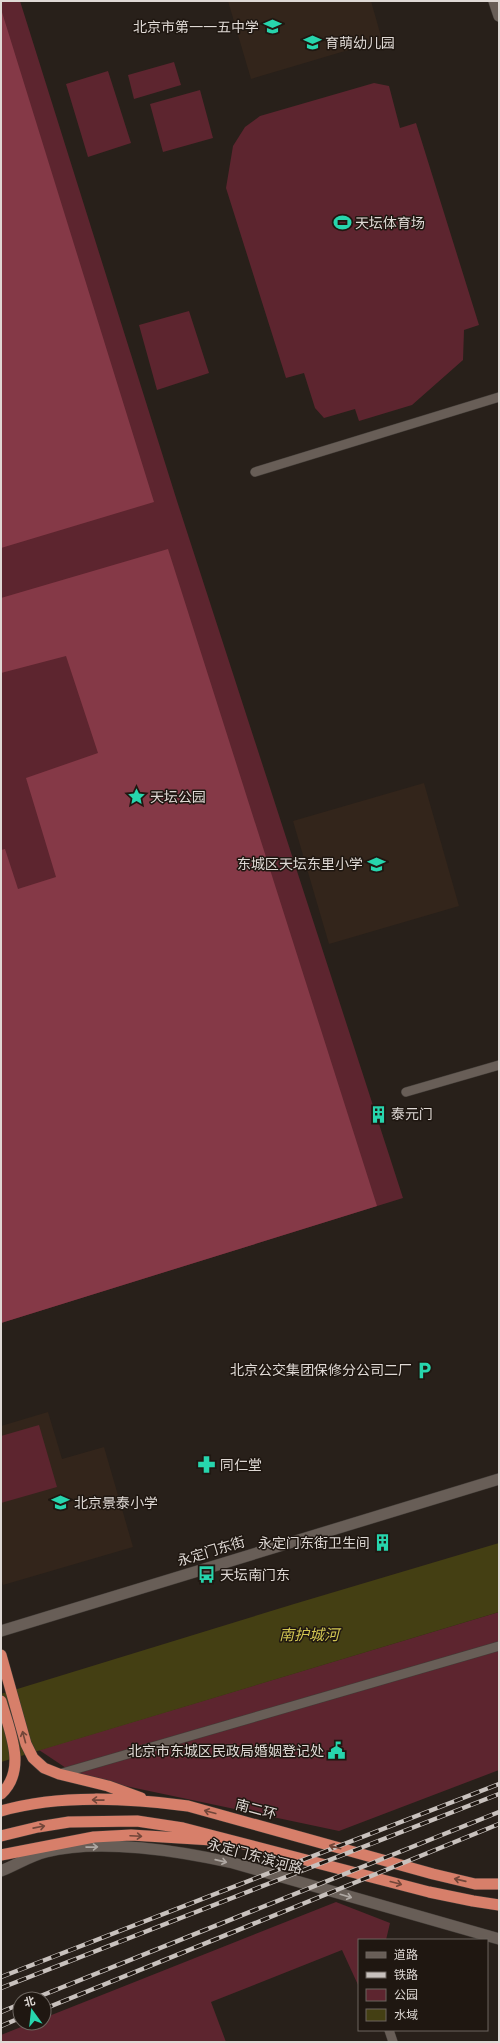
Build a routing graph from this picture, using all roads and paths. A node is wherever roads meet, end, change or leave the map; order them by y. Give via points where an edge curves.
1 (494, 1) edge
2 (499, 16) edge
3 (499, 397) edge
4 (254, 472) dead end
5 (499, 1065) edge
6 (406, 1092) dead end
7 (499, 1479) edge
8 (1, 1631) edge
9 (499, 1646) edge
10 (1, 1655) edge
11 (1, 1701) edge
12 (59, 1774) junction
13 (1, 1794) edge
14 (151, 1801) junction
15 (1, 1811) edge
16 (1, 1836) edge
17 (237, 1842) junction
18 (1, 1855) edge
19 (1, 1871) edge
20 (499, 1884) edge
21 (499, 1905) edge
22 (499, 1938) edge
23 (389, 2031) edge
24 (393, 2042) edge

1 - 2 street
3 - 4 street
5 - 6 street
7 - 8 street, 永定门东街
9 - 12 street
12 -> 10 highway via 44,1768 33,1758 26,1744
11 - 13 highway via 16,1760 12,1777
12 - 14 highway via 108,1786
14 -> 15 highway, 南二环 via 71,1800
20 -> 14 highway, 南二环 via 475,1884 433,1874 188,1806
16 -> 17 highway via 38,1826 69,1822 137,1821 183,1828
18 -> 17 highway via 94,1837 131,1835
17 -> 21 highway via 429,1892
19 -> 22 street, 永定门东滨河路 via 44,1852 60,1849 123,1847 191,1854 233,1863
23 - 24 street

